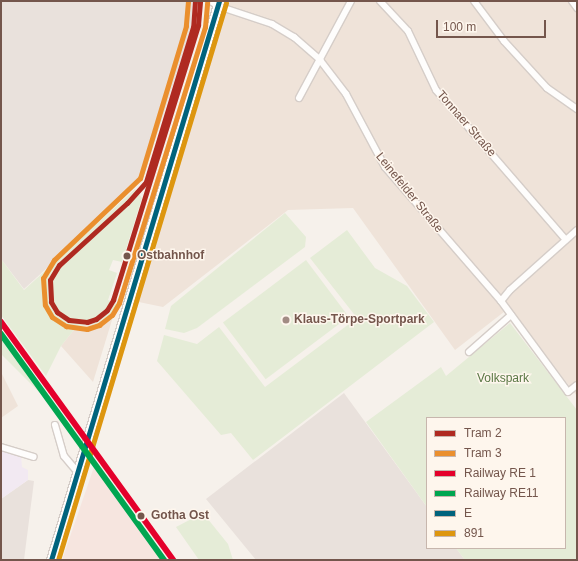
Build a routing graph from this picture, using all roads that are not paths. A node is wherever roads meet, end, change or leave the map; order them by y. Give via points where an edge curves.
1 (351, 1) edge
2 (380, 1) edge
3 (474, 1) edge
4 (572, 1) edge
5 (216, 3) edge
6 (577, 8) edge
7 (320, 60) junction
8 (298, 98) dead end
9 (577, 109) edge
10 (577, 230) edge
11 (566, 240) junction
12 (500, 301) junction
13 (511, 315) junction
14 (469, 352) dead end
15 (577, 385) edge
16 (55, 425) dead end
17 (1, 447) edge
18 (34, 457) dead end
19 (75, 469) dead end
20 (51, 560) edge

1 - 7 street
2 - 11 street, Tonnaer Straße via 408,31 436,90
3 - 9 street via 504,41 547,88
4 - 6 street
5 - 7 street, Leinefelder Straße via 272,24 294,37
5 - 20 main road
7 - 8 street
7 - 12 street, Leinefelder Straße via 346,94 385,167
10 - 11 street
11 - 12 street
12 - 13 street, Leinefelder Straße
13 - 14 street
13 - 15 street, Leinefelder Straße via 568,392
16 - 19 street via 64,456
17 - 18 street

